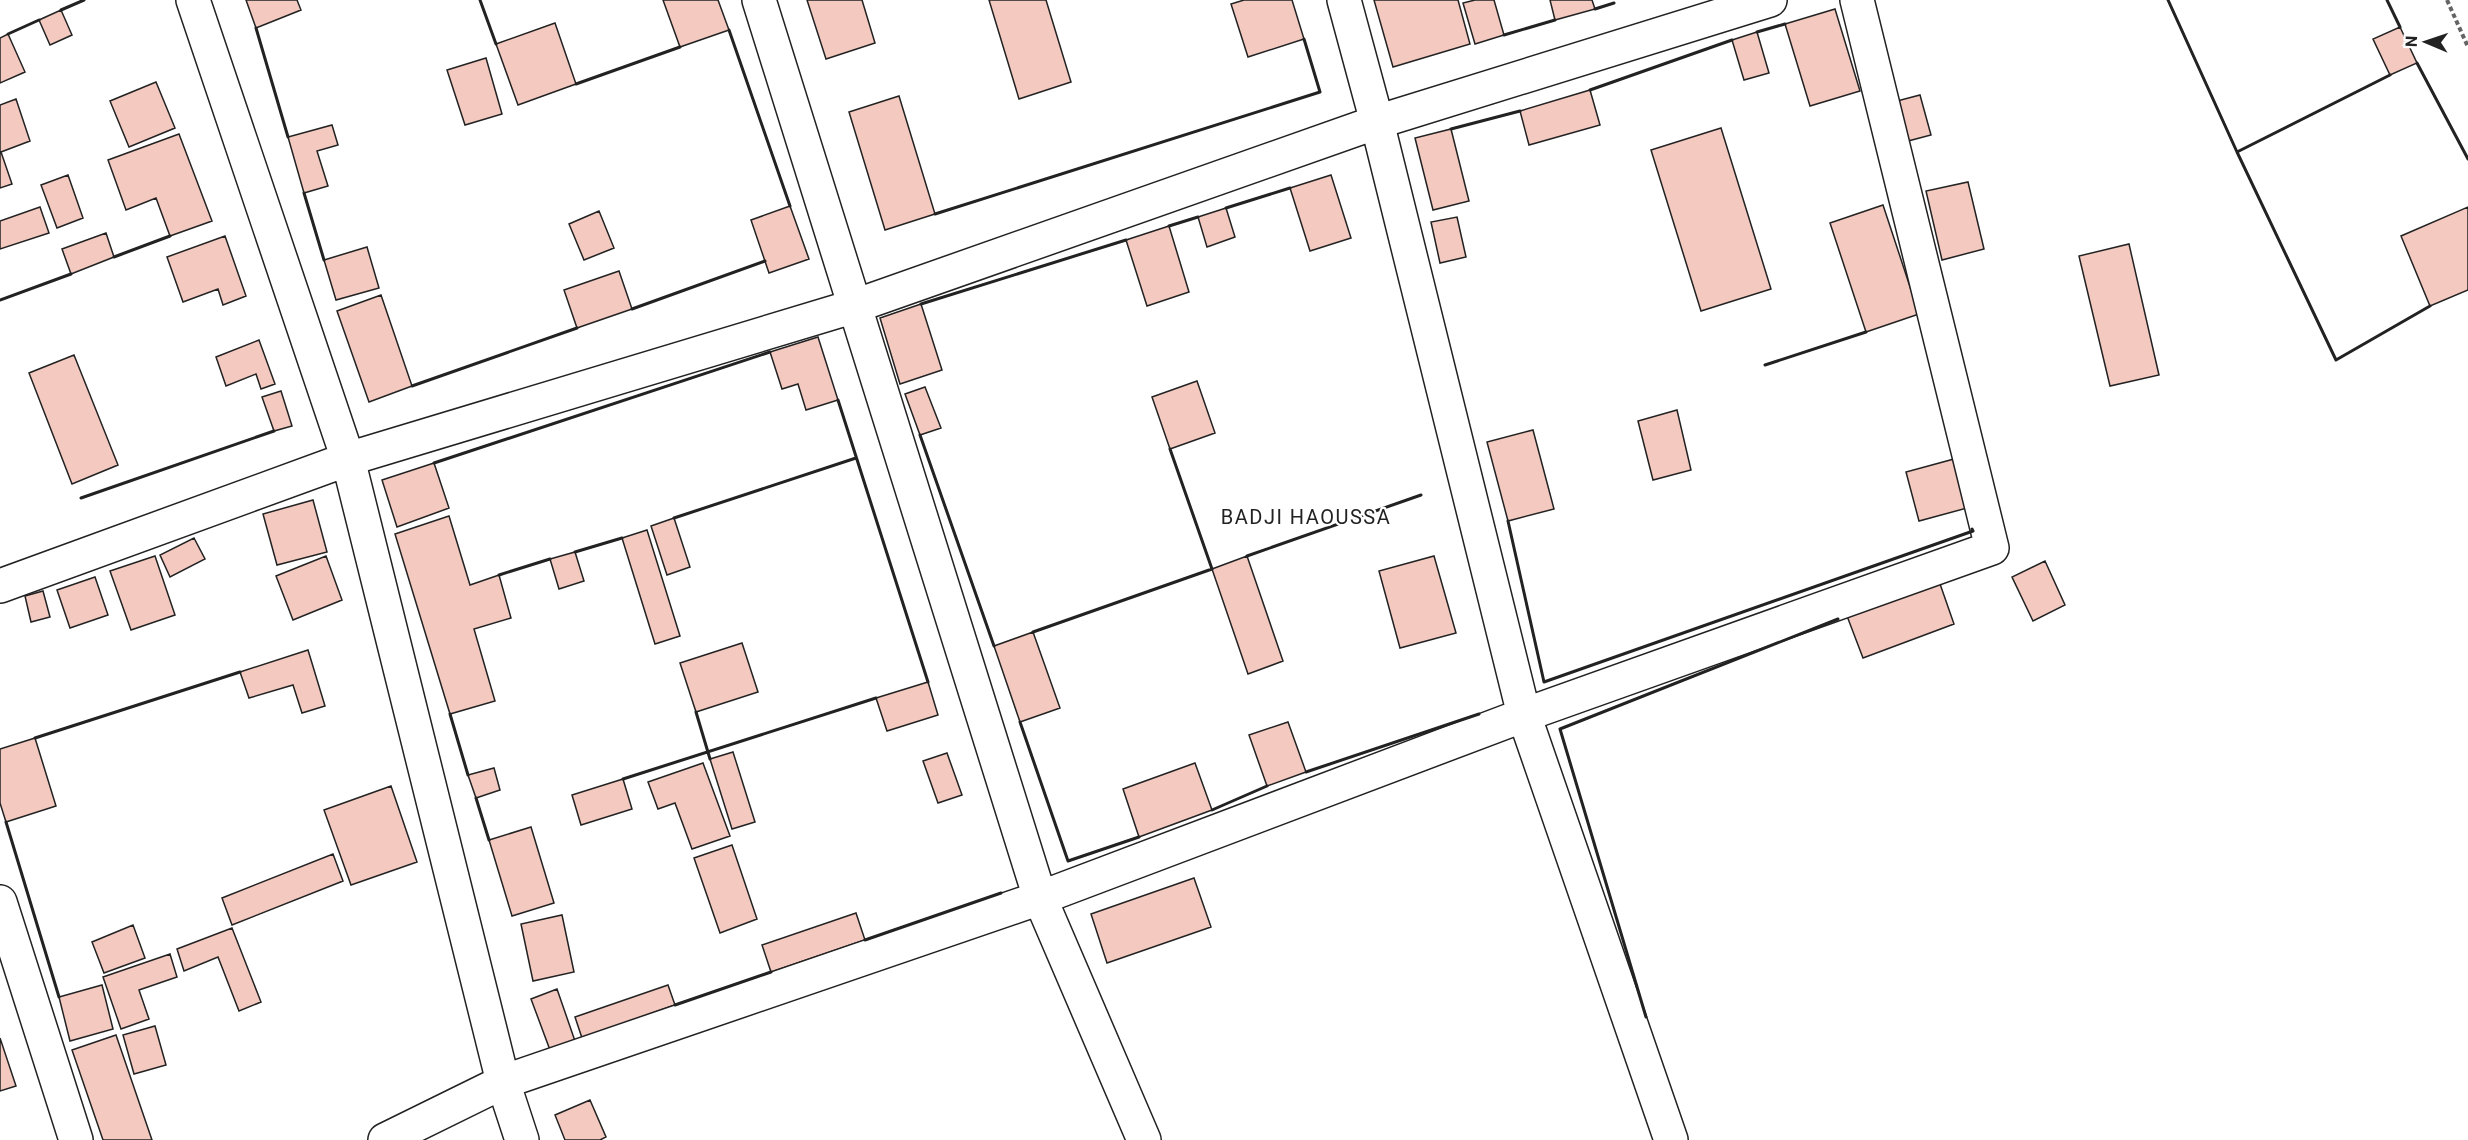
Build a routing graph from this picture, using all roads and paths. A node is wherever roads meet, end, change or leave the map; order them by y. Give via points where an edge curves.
1 (193, 0) edge
2 (759, 0) edge
3 (1344, 0) edge
4 (1770, 0) edge
5 (1857, 0) edge
6 (2447, 0) edge
7 (2468, 47) edge
8 (1377, 122) junction
9 (855, 306) junction
10 (348, 459) junction
11 (0, 586) edge
12 (1524, 715) junction
13 (1040, 898) junction
14 (0, 902) edge
15 (502, 1082) junction
16 (76, 1140) edge
17 (385, 1140) edge
18 (522, 1140) edge
19 (1144, 1140) edge
20 (1671, 1140) edge

1 - 10 street
2 - 9 street
3 - 8 street
4 - 8 street
5 - 12 street via 1992,548
6 - 7 path
8 - 9 street
8 - 12 street
9 - 10 street
9 - 13 street
10 - 11 street
10 - 15 street
12 - 13 street
12 - 20 street
13 - 15 street
13 - 19 street
14 - 16 street
15 - 17 street
15 - 18 street

